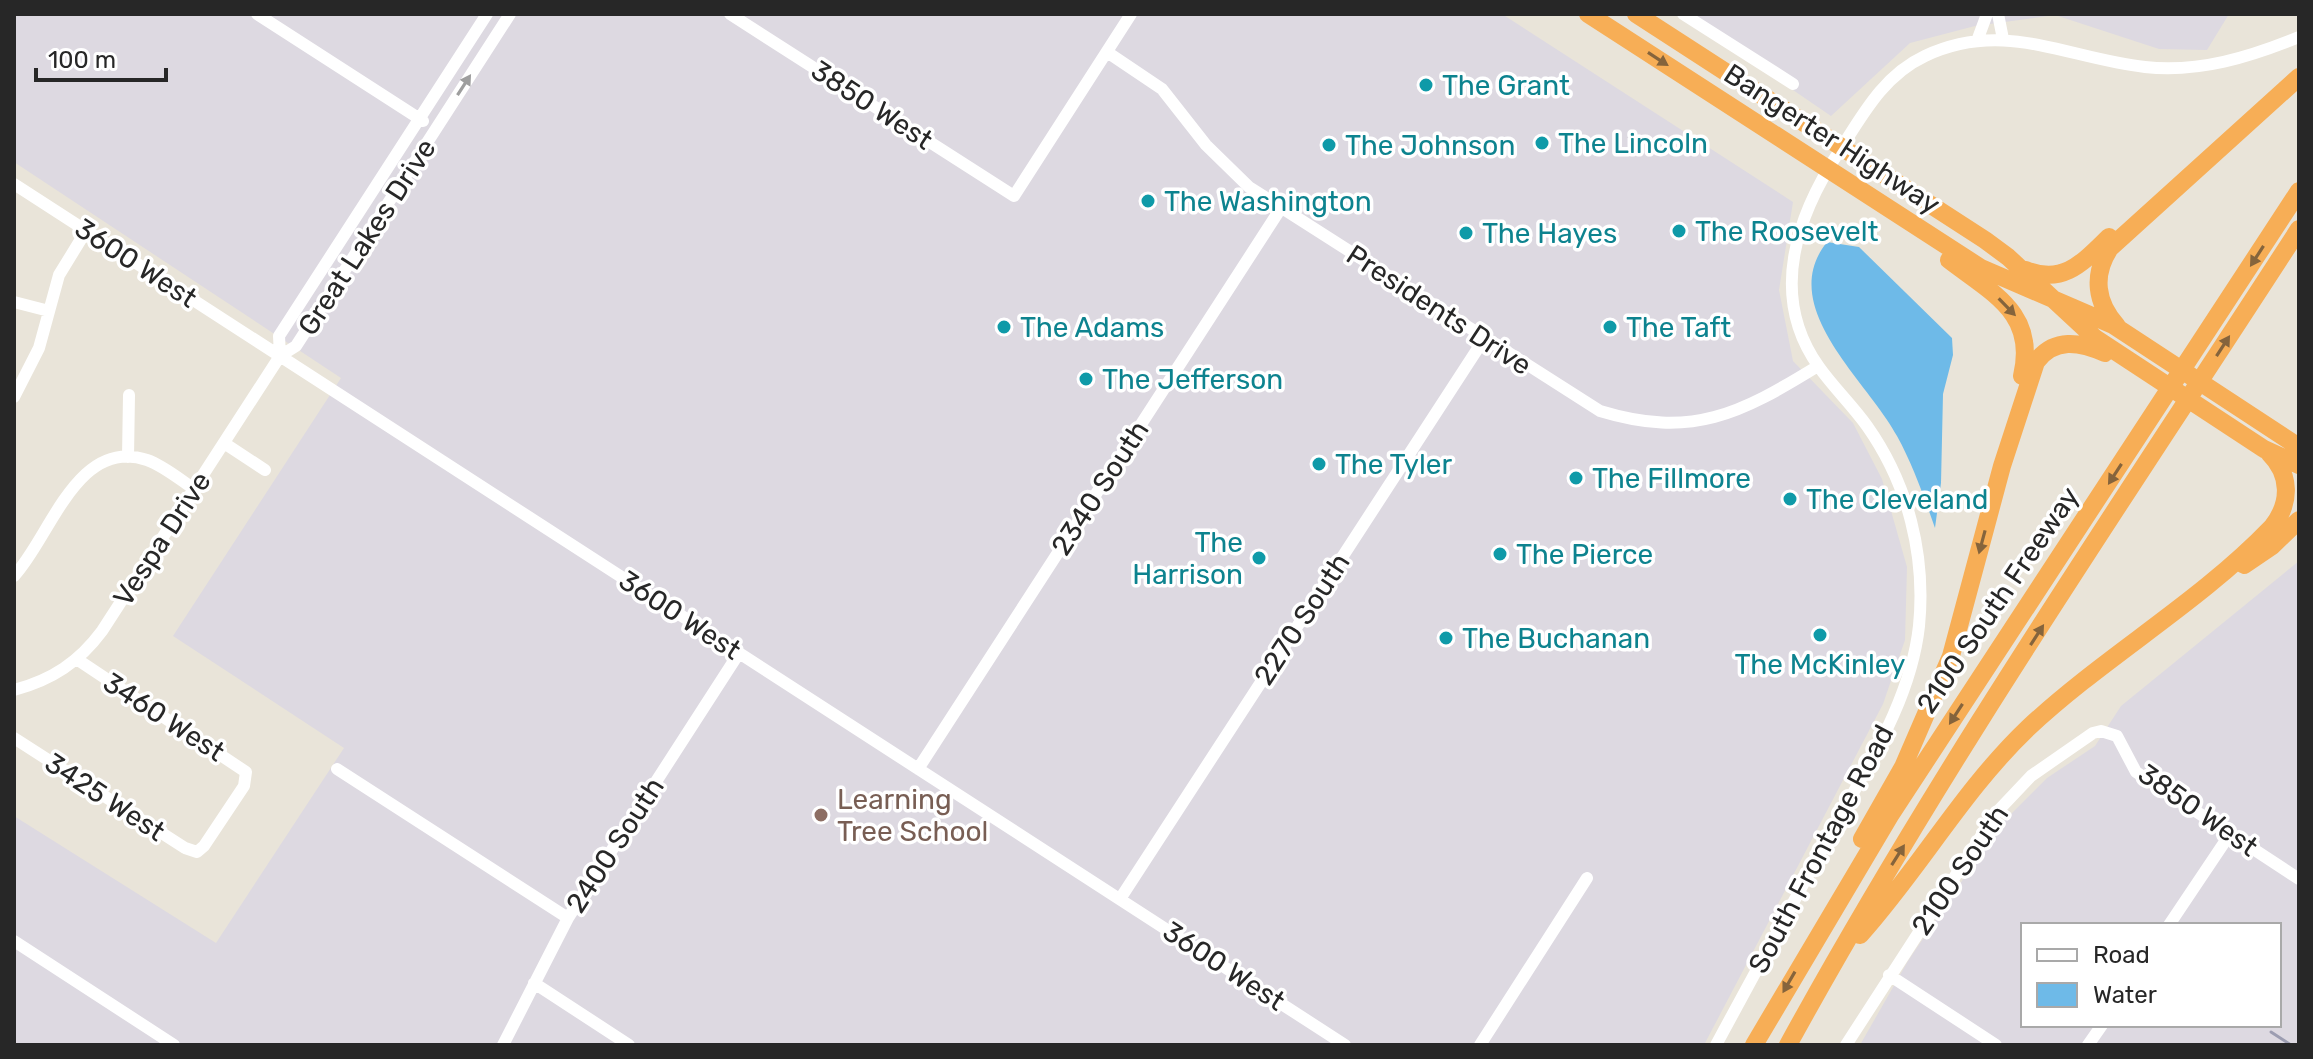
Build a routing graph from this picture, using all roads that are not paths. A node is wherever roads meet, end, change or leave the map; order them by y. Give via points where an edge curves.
1 (257, 14) edge
2 (487, 14) edge
3 (510, 14) edge
4 (730, 14) edge
5 (1131, 14) edge
6 (1588, 14) edge
7 (1636, 14) edge
8 (1683, 14) edge
9 (1987, 14) edge
10 (1998, 14) edge
11 (2299, 37) edge
12 (2003, 39) junction
13 (1977, 41) junction
14 (1107, 52) junction
15 (2299, 77) edge
16 (1793, 84) dead end
17 (419, 119) junction
18 (435, 129) junction
19 (2230, 141) junction
20 (1842, 146) junction
21 (1826, 171) junction
22 (14, 184) edge
23 (1858, 191) junction
24 (2299, 191) edge
25 (1281, 208) junction
26 (2299, 229) edge
27 (86, 231) junction
28 (2019, 267) junction
29 (2053, 300) junction
30 (14, 302) edge
31 (49, 311) junction
32 (2118, 327) junction
33 (1484, 339) junction
34 (280, 356) junction
35 (1818, 366) junction
36 (2136, 367) junction
37 (129, 395) dead end
38 (14, 397) edge
39 (2277, 430) junction
40 (2299, 435) edge
41 (224, 443) junction
42 (2299, 447) edge
43 (2264, 449) junction
44 (128, 457) junction
45 (2299, 465) edge
46 (2002, 466) junction
47 (265, 470) dead end
48 (194, 489) junction
49 (2299, 520) edge
50 (14, 576) edge
51 (2174, 611) junction
52 (739, 653) junction
53 (78, 660) junction
54 (14, 690) edge
55 (2109, 732) joint
56 (14, 738) edge
57 (337, 769) dead end
58 (918, 769) junction
59 (2230, 834) junction
60 (197, 852) joint
61 (1587, 878) dead end
62 (2299, 879) edge
63 (1120, 899) junction
64 (568, 918) junction
65 (1826, 919) junction
66 (2170, 923) edge
67 (14, 941) edge
68 (1829, 970) junction
69 (1889, 975) junction
70 (534, 983) junction
71 (2101, 1027) edge
72 (174, 1045) edge
73 (503, 1045) edge
74 (629, 1045) edge
75 (1344, 1045) edge
76 (1480, 1045) edge
77 (1716, 1045) edge
78 (1754, 1045) edge
79 (1788, 1045) edge
80 (1846, 1045) edge
81 (1996, 1045) edge
82 (2088, 1045) edge

1 - 17 street
2 - 17 street, Great Lakes Drive
18 -> 3 street, Great Lakes Drive
4 - 14 street, 3850 West via 1014,196
5 - 14 street
6 -> 21 highway, Bangerter Highway
7 - 20 highway, Bangerter Highway
8 - 16 street
9 - 13 street
10 - 12 street
11 - 12 street, South Frontage Road via 2231,61 2170,68
12 - 13 street, South Frontage Road
13 - 20 street, South Frontage Road via 1947,47 1904,68 1870,103
14 - 25 street, Presidents Drive via 1162,89 1236,176
15 - 19 highway
17 - 18 street
17 - 34 street, Great Lakes Drive via 279,336
18 - 34 street, Great Lakes Drive via 296,346
19 - 28 highway via 2073,270 2046,277
19 - 32 highway via 2106,254 2098,290
20 - 21 street, South Frontage Road
20 - 28 highway, Bangerter Highway
21 - 23 highway, Bangerter Highway
21 - 35 street, South Frontage Road via 1793,248 1794,299
22 - 27 street, 3600 West
23 - 29 highway, Bangerter Highway via 1981,268
23 -> 46 highway via 2018,318 2026,360
24 -> 65 highway, 2100 South Freeway
25 - 33 street, Presidents Drive
25 - 58 street, 2340 South
68 -> 26 highway, 2100 South Freeway via 1988,710
27 - 31 street via 59,275
27 - 34 street, 3600 West
28 - 29 highway, Bangerter Highway
29 - 32 highway, Bangerter Highway
29 - 36 highway, Bangerter Highway via 2081,328
30 - 31 street
31 - 38 street via 35,360
32 - 39 highway, Bangerter Highway
33 - 35 street, Presidents Drive via 1579,401 1646,423 1717,419 1761,401
33 - 63 street, 2270 South
34 - 41 street, Vespa Drive
34 - 52 street, 3600 West
35 - 77 street, South Frontage Road via 1868,427 1906,503 1917,545 1918,628 1898,704
36 - 43 highway, Bangerter Highway
36 - 46 highway via 2080,344 2047,350 2030,375
37 - 44 street
39 - 40 highway
39 - 42 highway, Bangerter Highway
41 - 47 street
41 - 48 street, Vespa Drive
43 - 45 highway, Bangerter Highway
43 - 51 highway via 2284,476 2281,514
44 - 48 street via 154,464
44 - 50 street via 106,461 82,477
46 -> 65 highway via 1951,656 1932,706
48 - 53 street, Vespa Drive
49 - 51 highway via 2263,553
51 - 68 highway via 2007,748
52 - 58 street, 3600 West
52 - 64 street, 2400 South
53 - 54 street, Vespa Drive
53 - 60 street, 3460 West via 248,775
55 - 59 street, 3850 West via 2122,743 2136,772
55 - 69 street, 2100 South via 2093,733 2064,751 2011,796
56 - 60 street, 3425 West
57 - 64 street
58 - 63 street, 3600 West
59 - 62 street, 3850 West
59 - 66 street
61 - 76 street
63 - 75 street, 3600 West
64 - 70 street, 2400 South
65 -> 78 highway, 2100 South Freeway
67 - 72 street
68 - 79 highway, 2100 South Freeway
69 - 80 street, 2100 South
69 - 81 street
70 - 73 street, 2400 South
70 - 74 street
71 - 82 street

